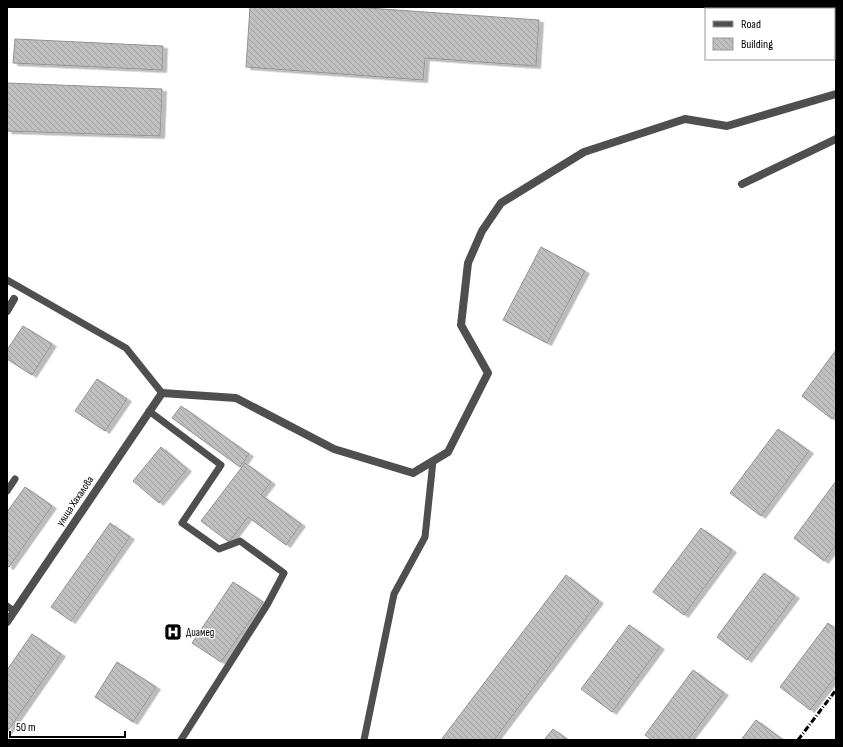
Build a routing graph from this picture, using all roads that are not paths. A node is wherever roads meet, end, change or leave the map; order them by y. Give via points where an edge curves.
1 (836, 94) edge
2 (836, 139) edge
3 (742, 184) dead end
4 (7, 280) edge
5 (14, 299) dead end
6 (7, 311) edge
7 (162, 393) junction
8 (149, 411) junction
9 (434, 461) junction
10 (16, 479) dead end
11 (7, 491) edge
12 (7, 606) edge
13 (14, 611) junction
14 (7, 622) edge
15 (180, 740) edge
16 (364, 740) edge

1 - 9 street via 727,126 685,119 584,152 501,203 482,231 468,263 461,325 488,373 448,452
2 - 3 street
4 - 7 lane via 126,348
5 - 6 street
7 - 8 street, улица Хахалова
7 - 9 street via 236,398 334,449 413,473
8 - 13 street, улица Хахалова
8 - 15 lane via 221,465 182,523 219,549 240,541 284,573 267,605
9 - 16 lane via 426,537 394,594
10 - 11 lane
12 - 13 lane
13 - 14 street, улица Хахалова

